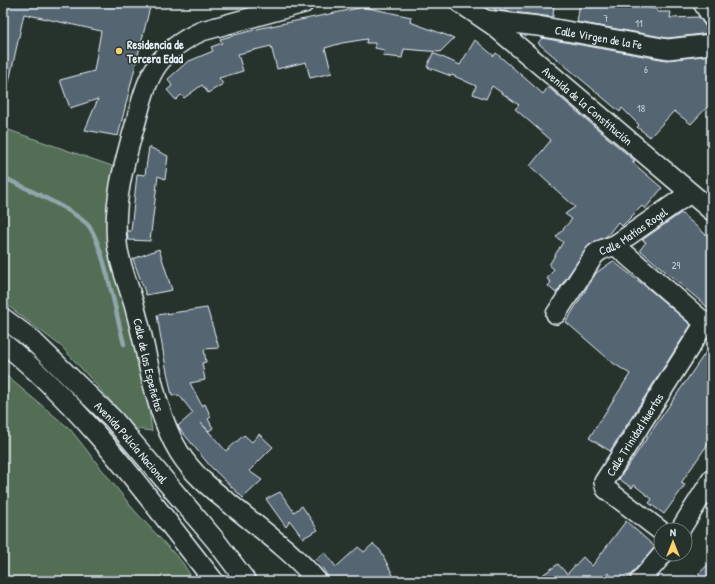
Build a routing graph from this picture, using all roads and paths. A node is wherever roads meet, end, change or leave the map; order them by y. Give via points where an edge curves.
1 (304, 3) edge
2 (460, 3) edge
3 (703, 3) edge
4 (712, 17) edge
5 (486, 20) junction
6 (712, 44) edge
7 (690, 193) junction
8 (712, 211) edge
9 (615, 246) junction
10 (556, 314) dead end
11 (3, 318) edge
12 (708, 326) edge
13 (3, 343) edge
14 (712, 479) edge
15 (685, 522) edge
16 (653, 525) edge
17 (656, 562) edge
18 (214, 581) edge
19 (246, 581) edge
20 (317, 581) edge
21 (640, 581) edge

1 - 20 street, Calle de las Espeñetas via 217,26 186,38 172,48 158,64 144,90 120,181 117,245 137,314 152,380 169,433 179,452 204,483 287,550
2 - 5 street, Avenida de la Constitución
3 - 4 street
5 - 6 street, Calle Virgen de la Fe via 538,26 668,49
5 - 7 street, Avenida de la Constitución
7 - 8 street, Avenida de la Constitución
7 - 9 street, Calle Matías Rogel
9 - 10 street, Calle Matías Rogel via 601,250 590,259
9 - 12 street
11 - 19 street, Avenida Policía Nacional via 30,338 113,419 216,541
12 - 16 street, Calle Trinidad Huertas via 604,482 606,489
13 - 18 street, Avenida Policía Nacional via 65,398 101,439
14 - 15 street
17 - 21 street

